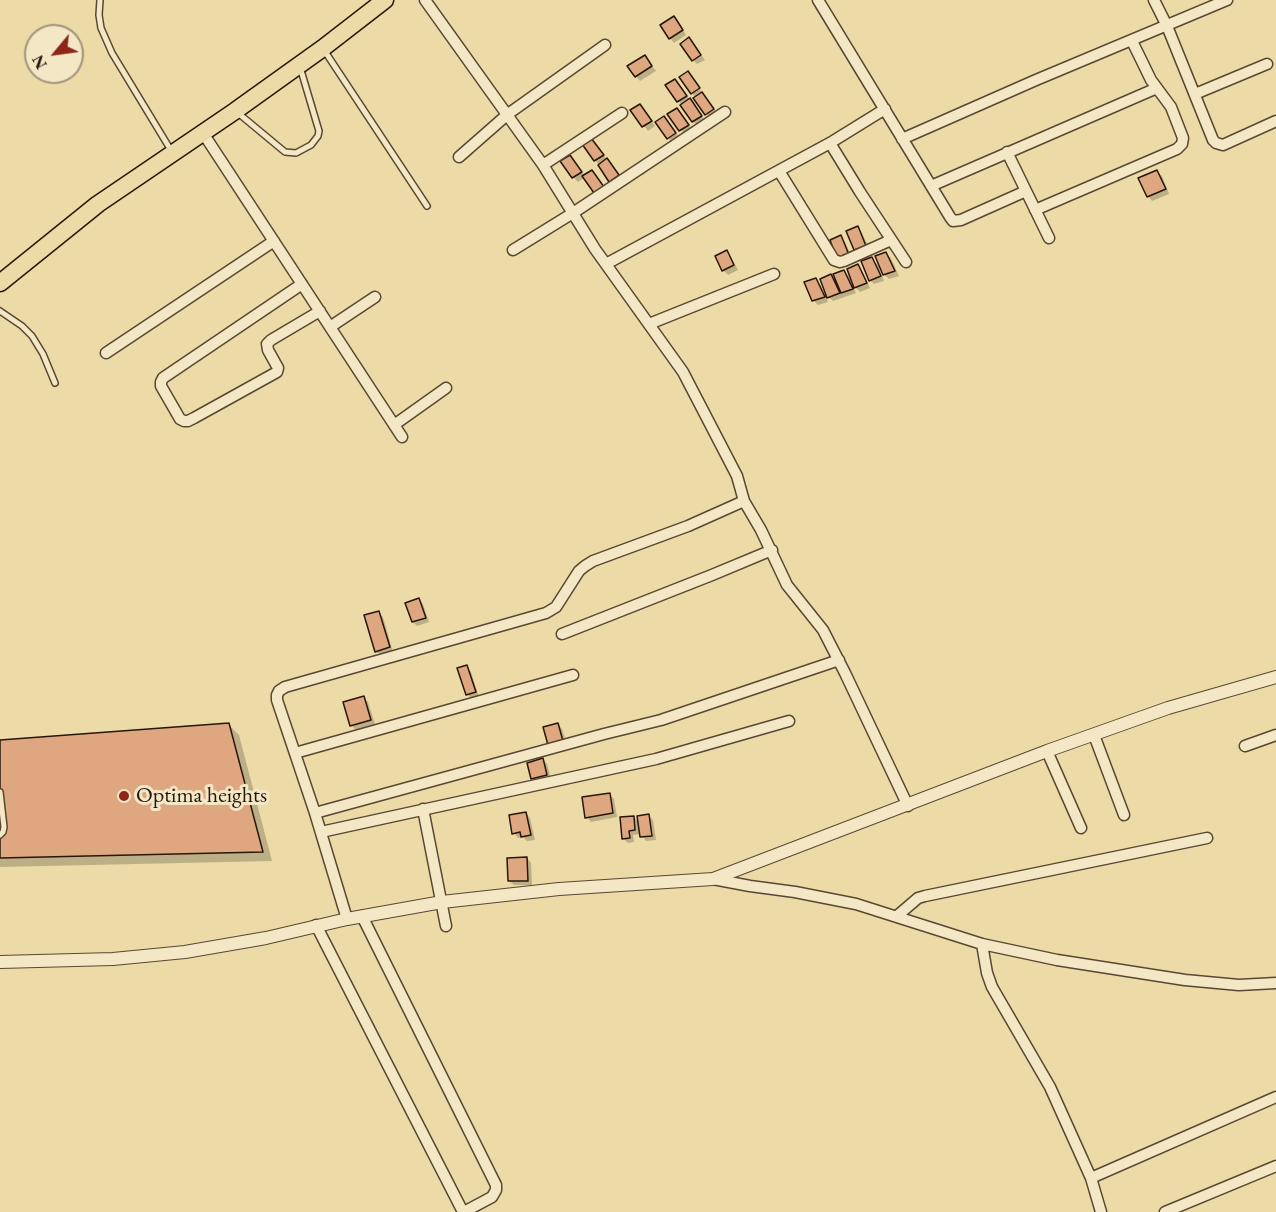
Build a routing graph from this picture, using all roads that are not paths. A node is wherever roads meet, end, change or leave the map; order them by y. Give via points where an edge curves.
1 (100, 0) edge
2 (385, 0) edge
3 (425, 0) edge
4 (818, 0) edge
5 (1154, 0) edge
6 (1227, 0) edge
7 (1167, 26) junction
8 (1132, 41) junction
9 (604, 45) dead end
10 (323, 48) junction
11 (1267, 64) dead end
12 (299, 65) junction
13 (1157, 87) junction
14 (1195, 94) junction
15 (885, 109) junction
16 (235, 111) junction
17 (725, 112) dead end
18 (622, 113) dead end
19 (507, 114) junction
20 (1276, 122) edge
21 (203, 132) junction
22 (902, 139) junction
23 (830, 143) junction
24 (1007, 152) junction
25 (173, 153) junction
26 (459, 157) dead end
27 (543, 165) junction
28 (779, 171) junction
29 (931, 186) junction
30 (1026, 191) junction
31 (427, 206) dead end
32 (1035, 210) junction
33 (573, 213) junction
34 (1049, 238) dead end
35 (891, 240) junction
36 (274, 241) junction
37 (513, 250) dead end
38 (906, 262) dead end
39 (606, 264) junction
40 (774, 274) dead end
41 (0, 283) edge
42 (302, 284) junction
43 (375, 297) dead end
44 (0, 311) edge
45 (320, 311) junction
46 (649, 324) junction
47 (330, 327) junction
48 (106, 353) dead end
49 (56, 383) dead end
50 (446, 388) dead end
51 (394, 425) junction
52 (402, 437) dead end
53 (744, 501) junction
54 (772, 550) junction
55 (562, 634) dead end
56 (838, 660) junction
57 (573, 675) dead end
58 (1276, 677) edge
59 (789, 720) dead end
60 (1094, 735) junction
61 (1276, 735) edge
62 (1245, 746) dead end
63 (1047, 751) junction
64 (295, 753) junction
65 (0, 792) edge
66 (908, 806) junction
67 (423, 809) junction
68 (315, 813) junction
69 (1124, 815) dead end
70 (1081, 828) dead end
71 (321, 832) junction
72 (0, 835) edge
73 (1207, 838) dead end
74 (714, 879) junction
75 (442, 902) junction
76 (362, 916) junction
77 (897, 916) junction
78 (347, 919) junction
79 (316, 926) junction
80 (446, 926) dead end
81 (982, 944) junction
82 (0, 962) edge
83 (1276, 983) edge
84 (1276, 1097) edge
85 (1276, 1166) edge
86 (1091, 1178) junction
87 (464, 1212) edge
88 (1101, 1212) edge
89 (1165, 1212) edge

1 - 25 lane via 101,28 112,53
2 - 10 highway
3 - 19 street
4 - 15 street
5 - 7 street
6 - 7 street
7 - 8 street
7 - 14 street
8 - 13 street
8 - 22 street
9 - 19 street
10 - 12 highway
10 - 31 lane
11 - 14 street
12 - 16 highway
12 - 16 lane via 319,131 311,145 296,153 285,152
13 - 24 street
13 - 32 street via 1180,127 1180,147
14 - 20 street via 1213,140 1220,145
15 - 22 street
15 - 23 street
16 - 21 highway
17 - 33 street
18 - 27 street
19 - 26 street
19 - 27 street
21 - 25 highway
21 - 36 street
22 - 29 street
23 - 28 street
23 - 35 street
24 - 29 street
24 - 30 street
25 - 41 highway via 98,204
27 - 33 street
28 - 35 street via 837,262
28 - 39 street
29 - 30 street via 957,222
30 - 32 street
32 - 34 street
33 - 37 street
33 - 39 street
35 - 38 street
36 - 42 street
36 - 48 street
39 - 46 street
40 - 46 street
42 - 45 street
42 - 45 street via 163,378 162,387 180,419 188,421 277,372 267,344
43 - 47 street
44 - 49 lane via 32,336
45 - 47 street
46 - 53 street via 683,372 737,476
47 - 51 street
50 - 51 street
51 - 52 street
53 - 54 street
53 - 64 street via 593,561 579,571 556,607 546,613 281,689 277,700
54 - 55 street
54 - 56 street via 788,585 818,622
56 - 66 street
56 - 68 street via 661,720
57 - 64 street
58 - 60 street via 1168,708
59 - 67 street via 657,759
60 - 63 street
60 - 69 street
61 - 62 street
63 - 66 street
63 - 70 street
64 - 68 street
65 - 72 lane via 4,827
66 - 74 street
67 - 71 street
67 - 75 street
68 - 71 street
71 - 78 street
73 - 77 street via 918,898
74 - 75 street via 559,889
74 - 77 street via 856,904
75 - 76 street
75 - 80 street
76 - 78 street
76 - 87 street via 496,1185 492,1197
77 - 81 street
78 - 79 street
79 - 82 street via 185,952 113,959
79 - 87 street
81 - 83 street via 1185,980 1239,985
81 - 86 street via 992,987 1050,1087
84 - 86 street
85 - 89 street
86 - 88 street

